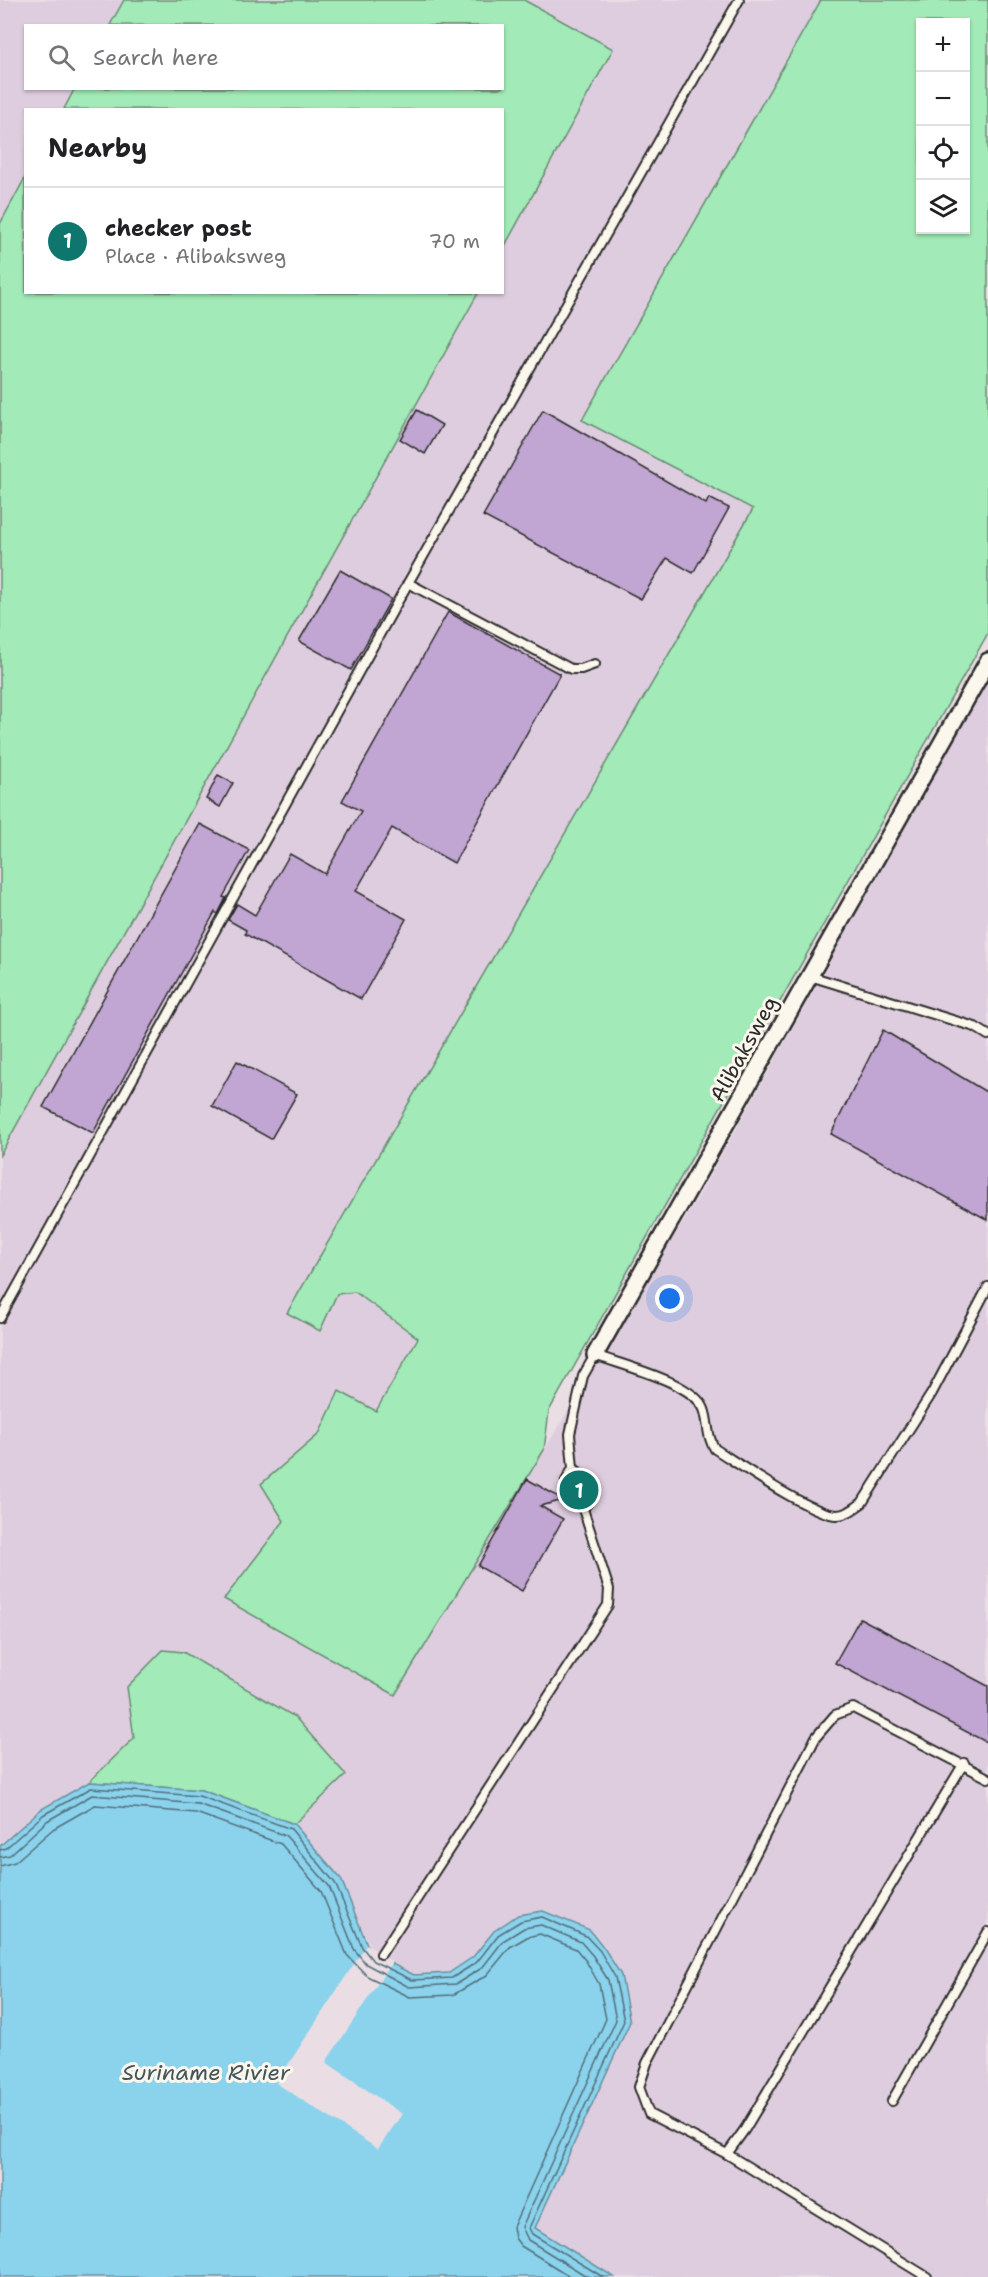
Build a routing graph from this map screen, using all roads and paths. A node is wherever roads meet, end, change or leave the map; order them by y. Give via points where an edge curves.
1 (739, 0) edge
2 (408, 583) junction
3 (988, 661) edge
4 (595, 664) dead end
5 (810, 976) junction
6 (988, 1035) edge
7 (988, 1287) edge
8 (0, 1318) edge
9 (595, 1355) junction
10 (573, 1468) junction
11 (583, 1509) junction
12 (964, 1763) junction
13 (988, 1778) edge
14 (988, 1932) edge
15 (381, 1954) dead end
16 (892, 2101) dead end
17 (727, 2154) junction
18 (927, 2277) edge

1 - 2 lane
2 - 4 lane via 571,669
2 - 8 lane
3 - 5 street, Alibaksweg
5 - 6 lane via 975,1027
5 - 9 street, Alibaksweg
7 - 9 lane via 932,1393 862,1503 837,1515 813,1508 715,1449 709,1440 704,1408 693,1395 668,1381
9 - 10 lane, Alibaksweg via 583,1376 570,1434
10 - 11 lane, Alibaksweg via 566,1481 567,1492 570,1501
10 - 11 lane via 586,1476 589,1485 591,1498
11 - 15 lane via 609,1589 608,1605
12 - 13 lane
12 - 17 lane
12 - 17 lane via 853,1708 835,1714 816,1737 647,2062 639,2087 649,2114
14 - 16 lane
17 - 18 lane

